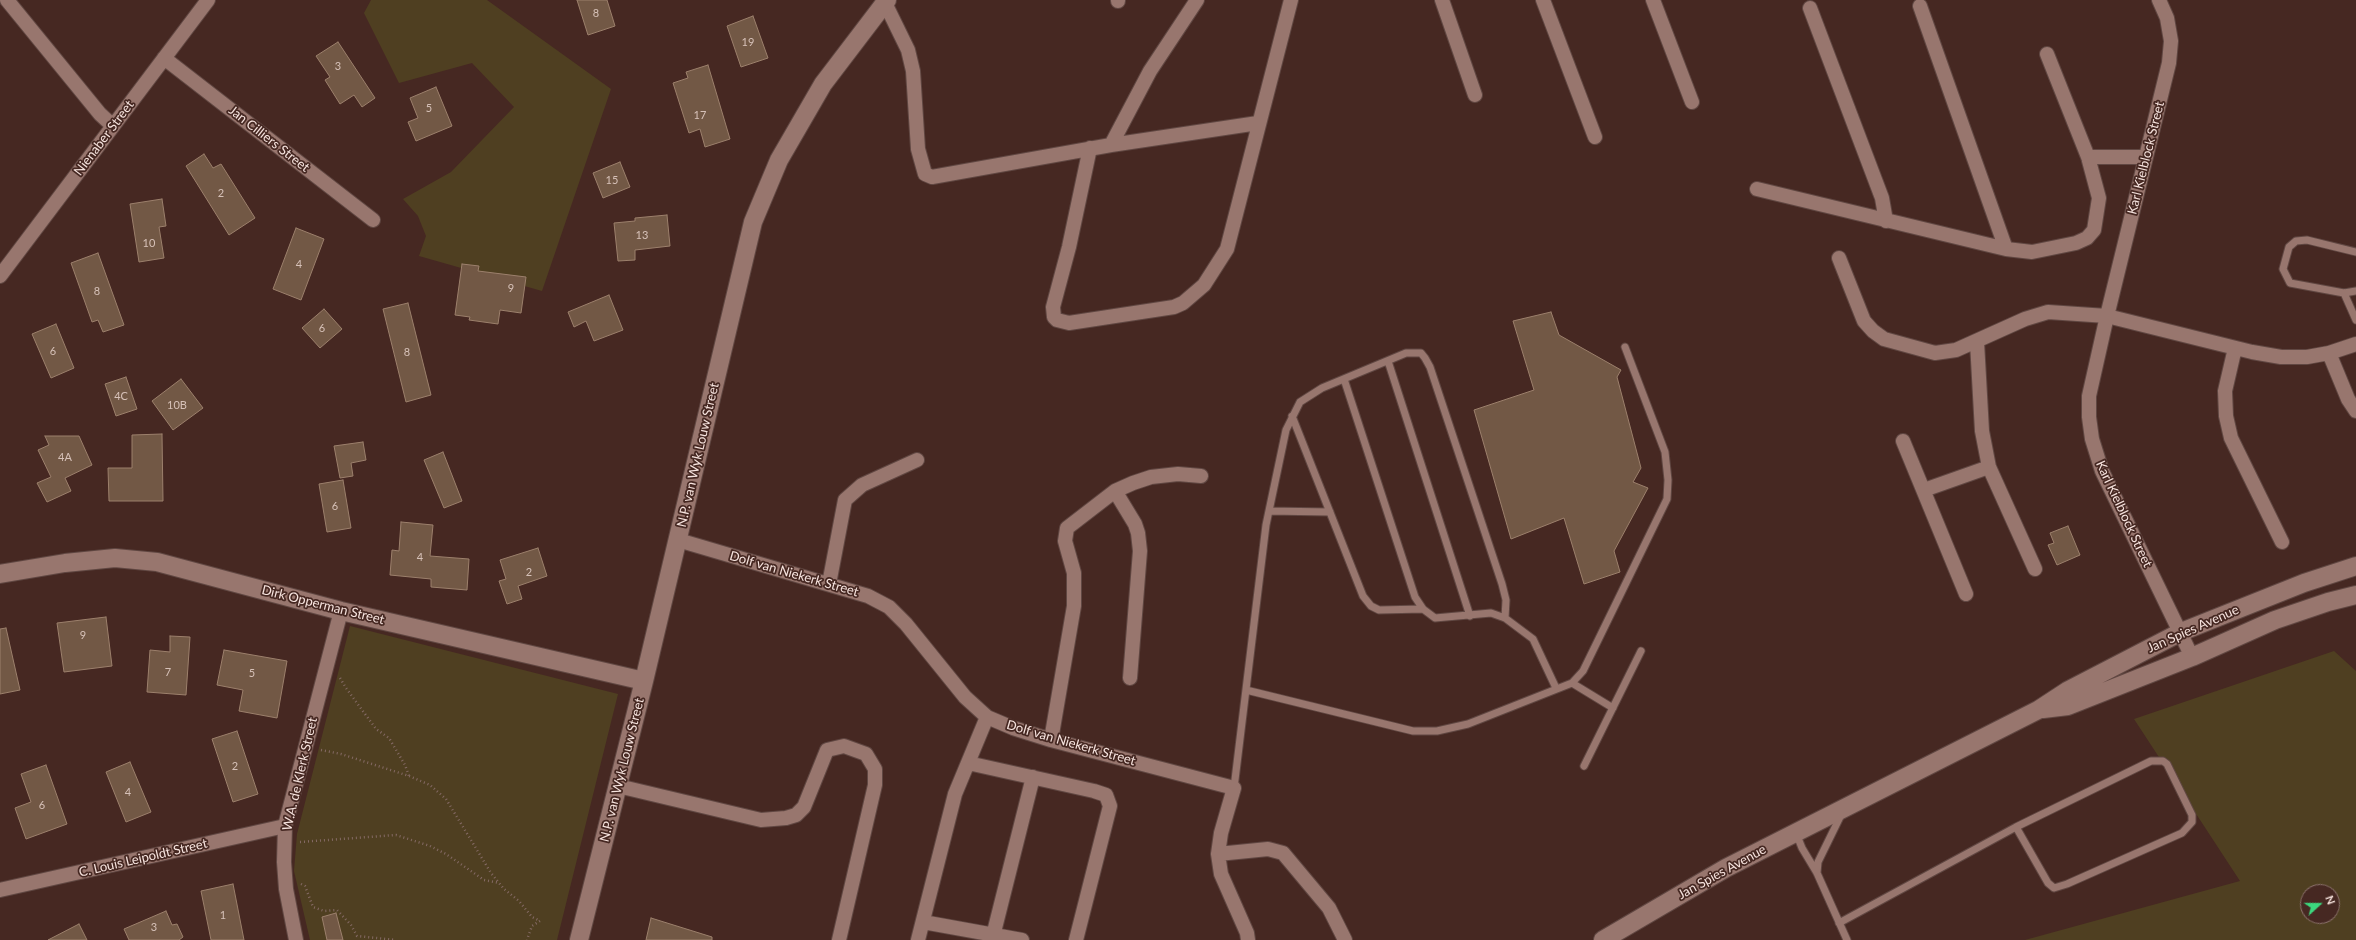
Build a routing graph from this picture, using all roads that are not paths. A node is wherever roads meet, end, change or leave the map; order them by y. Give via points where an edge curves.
1 (7, 0) edge
2 (208, 0) edge
3 (1197, 0) edge
4 (1291, 0) edge
5 (1442, 0) edge
6 (1543, 0) edge
7 (1653, 0) edge
8 (2159, 0) edge
9 (886, 1) edge
10 (1920, 6) dead end
11 (1810, 8) dead end
12 (2047, 54) dead end
13 (164, 58) junction
14 (1475, 96) dead end
15 (1692, 102) dead end
16 (1258, 123) junction
17 (113, 126) junction
18 (1595, 137) dead end
19 (1111, 145) junction
20 (1090, 148) junction
21 (2088, 157) junction
22 (2146, 158) junction
23 (1757, 189) dead end
24 (373, 220) dead end
25 (1886, 221) junction
26 (2006, 249) junction
27 (2356, 252) edge
28 (1839, 258) dead end
29 (0, 276) edge
30 (2356, 291) edge
31 (2344, 293) junction
32 (2107, 316) junction
33 (2356, 320) edge
34 (1977, 342) junction
35 (2356, 344) edge
36 (1625, 347) dead end
37 (2235, 348) junction
38 (2329, 353) junction
39 (1388, 361) junction
40 (1344, 379) junction
41 (2356, 412) edge
42 (1292, 416) junction
43 (1903, 441) dead end
44 (917, 460) dead end
45 (1989, 467) junction
46 (1201, 476) dead end
47 (1924, 490) junction
48 (1115, 491) junction
49 (1269, 511) junction
50 (1330, 512) junction
51 (678, 540) junction
52 (2282, 542) dead end
53 (2356, 566) edge
54 (2035, 569) dead end
55 (0, 574) edge
56 (829, 584) junction
57 (1966, 594) dead end
58 (2356, 595) edge
59 (1423, 609) junction
60 (341, 611) junction
61 (1470, 616) junction
62 (1505, 618) junction
63 (2182, 632) junction
64 (1641, 651) dead end
65 (2192, 657) junction
66 (1130, 678) dead end
67 (644, 681) junction
68 (1572, 683) junction
69 (1556, 688) junction
70 (1246, 690) junction
71 (1613, 708) junction
72 (2038, 710) junction
73 (987, 717) junction
74 (1051, 740) junction
75 (968, 763) junction
76 (1584, 766) dead end
77 (1033, 778) junction
78 (618, 786) junction
79 (1234, 788) junction
80 (1844, 810) junction
81 (285, 826) junction
82 (2016, 827) junction
83 (1796, 832) junction
84 (1218, 854) junction
85 (1818, 874) junction
86 (0, 890) edge
87 (922, 922) junction
88 (1838, 923) junction
89 (993, 938) edge
90 (296, 940) edge
91 (579, 940) edge
92 (839, 940) edge
93 (918, 940) edge
94 (1022, 940) edge
95 (1076, 940) edge
96 (1248, 940) edge
97 (1345, 940) edge
98 (1603, 940) edge
99 (1847, 940) edge

1 - 17 street via 100,114
2 - 13 street, Nienaber Street
3 - 19 street via 1150,71
4 - 16 street
5 - 14 street
6 - 18 street
7 - 15 street
8 - 22 street, Karl Kielblock Street via 2167,18 2171,41 2169,63
9 - 20 street via 902,35 913,71 918,149 925,174 943,177
9 - 51 street, N.P. van Wyk Louw Street via 822,84 779,160 753,222
10 - 26 street
11 - 25 street via 1880,192
12 - 21 street
13 - 17 street, Nienaber Street
13 - 24 street, Jan Cilliers Street
16 - 19 street
16 - 20 street via 1227,249 1204,285 1183,303 1174,307 1066,323 1054,317 1053,307
17 - 29 street, Nienaber Street
19 - 20 street
21 - 22 street
21 - 26 street via 2099,198 2094,230 2087,238 2056,249 2032,252
22 - 32 street, Karl Kielblock Street
23 - 25 street
25 - 26 street
27 - 31 lane via 2307,240 2296,241 2289,247 2283,269 2290,283
28 - 34 street via 1864,321 1884,339 1935,353 1956,350
30 - 31 lane
31 - 33 lane
32 - 34 street via 2048,312 2025,319
32 - 37 street
32 - 63 street, Karl Kielblock Street via 2089,396 2092,438 2102,471
34 - 45 street via 1982,431
35 - 38 street
36 - 68 lane via 1664,452 1668,480 1667,498 1583,672
37 - 38 street via 2281,356 2307,357
37 - 52 street via 2225,391 2226,416 2231,438
38 - 41 street
39 - 40 lane
39 - 61 lane
39 - 62 lane via 1406,353 1420,353 1430,367 1502,584 1506,600
40 - 42 lane via 1322,388 1300,402
40 - 59 lane via 1414,597
42 - 49 lane via 1286,430
42 - 50 lane
43 - 47 street
44 - 56 street via 862,485 845,500
45 - 47 street
45 - 54 street
46 - 48 street via 1190,474 1151,477
47 - 57 street
48 - 66 street via 1135,524 1140,551
48 - 74 street via 1076,520 1067,528 1065,534 1074,573 1074,606
49 - 50 lane
49 - 70 lane
50 - 59 lane via 1362,596 1371,606 1379,610
51 - 56 street, Dolf van Niekerk Street
51 - 67 street, N.P. van Wyk Louw Street
53 - 63 street, Jan Spies Avenue via 2304,583
55 - 60 street, Dirk Opperman Street via 115,558 157,562
56 - 73 street, Dolf van Niekerk Street via 868,596 889,607 906,624 965,697
58 - 65 street, Jan Spies Avenue via 2275,620
59 - 61 lane via 1435,618
60 - 67 street, Dirk Opperman Street
60 - 81 street, W.A. de Klerk Street
61 - 62 lane via 1491,613
62 - 69 lane via 1532,639
63 - 65 street, Karl Kielblock Street
63 - 72 street, Jan Spies Avenue via 2067,691
64 - 71 lane
65 - 72 street, Jan Spies Avenue via 2068,706
67 - 78 street, N.P. van Wyk Louw Street
68 - 69 lane
68 - 71 lane
69 - 70 lane via 1547,694 1468,724 1431,731 1413,731
70 - 79 lane
71 - 76 lane
72 - 80 street, Jan Spies Avenue
73 - 74 street, Dolf van Niekerk Street
73 - 75 street
74 - 79 street, Dolf van Niekerk Street
75 - 77 street
75 - 87 street via 955,794
77 - 89 street
77 - 95 street via 1102,792 1109,801 1110,806
78 - 91 street, N.P. van Wyk Louw Street
78 - 92 street via 762,820 786,818 796,815 804,807 827,750 844,746 866,754 875,769 875,785
79 - 84 street via 1221,833
80 - 83 street, Jan Spies Avenue
80 - 85 lane via 1818,862
81 - 86 street, C. Louis Leipoldt Street
81 - 90 street, W.A. de Klerk Street via 286,890
82 - 82 lane via 2146,763 2157,760 2167,764 2192,814 2192,822 2182,833 2059,887 2048,883
82 - 88 lane
83 - 85 lane via 1802,848
83 - 98 street, Jan Spies Avenue via 1726,868
84 - 96 street via 1221,874
84 - 97 street via 1268,850 1283,853 1329,908
85 - 88 lane
87 - 89 street
87 - 93 street
88 - 99 lane
89 - 94 street

